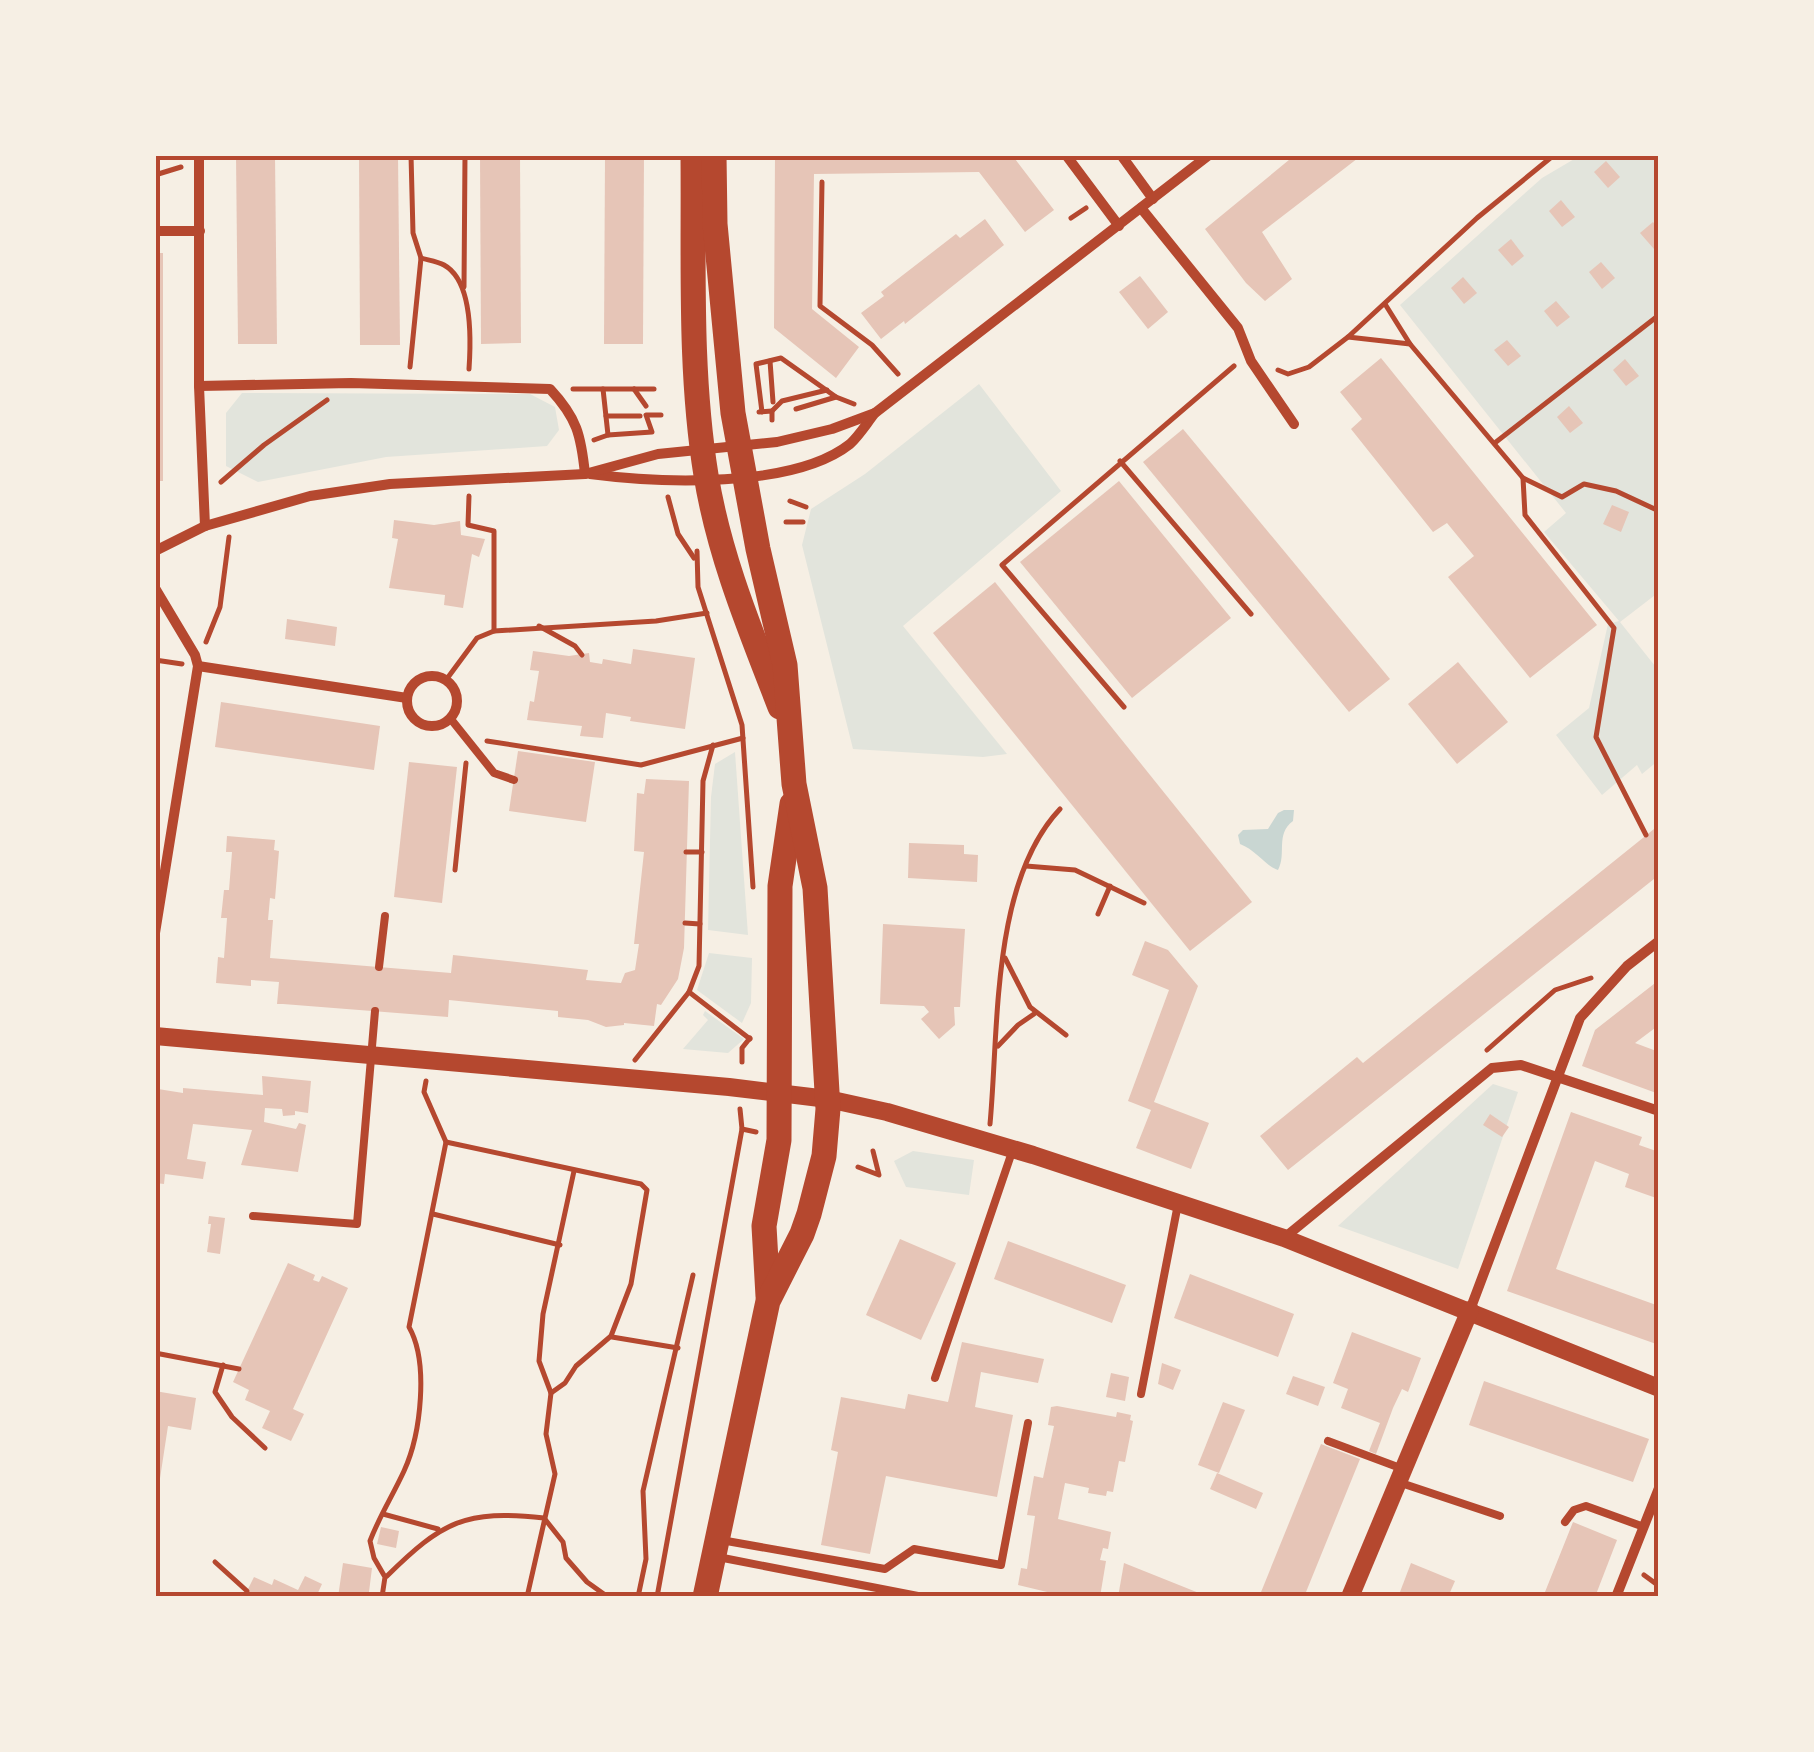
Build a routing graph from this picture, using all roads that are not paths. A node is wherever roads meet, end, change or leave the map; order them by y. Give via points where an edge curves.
1 (199, 155) edge
2 (693, 155) edge
3 (714, 155) edge
4 (1066, 155) edge
5 (1121, 155) edge
6 (1209, 155) edge
7 (1153, 199) junction
8 (1141, 208) junction
9 (1119, 226) junction
10 (155, 231) edge
11 (200, 231) junction
12 (199, 386) junction
13 (875, 414) junction
14 (1294, 424) dead end
15 (739, 447) junction
16 (702, 450) junction
17 (584, 474) junction
18 (744, 477) junction
19 (706, 479) junction
20 (206, 526) junction
21 (155, 551) edge
22 (155, 588) edge
23 (198, 666) junction
24 (407, 698) junction
25 (450, 718) junction
26 (788, 726) junction
27 (514, 780) dead end
28 (794, 784) junction
29 (385, 916) dead end
30 (155, 933) edge
31 (1659, 940) edge
32 (379, 967) dead end
33 (375, 1012) dead end
34 (155, 1036) edge
35 (370, 1058) junction
36 (1556, 1077) junction
37 (780, 1093) junction
38 (828, 1099) junction
39 (1659, 1111) edge
40 (1013, 1149) junction
41 (1178, 1204) junction
42 (253, 1216) dead end
43 (1284, 1238) junction
44 (768, 1301) junction
45 (1470, 1310) junction
46 (936, 1378) dead end
47 (1659, 1388) edge
48 (1141, 1394) dead end
49 (1028, 1423) dead end
50 (1328, 1441) dead end
51 (1400, 1475) junction
52 (1659, 1488) edge
53 (1500, 1516) dead end
54 (1565, 1522) dead end
55 (1644, 1527) junction
56 (715, 1548) junction
57 (705, 1597) edge
58 (923, 1597) edge
59 (1350, 1597) edge
60 (1616, 1597) edge

1 - 11 street
2 - 16 main road
3 - 15 main road via 725,348
4 - 9 street
5 - 7 street
6 - 7 street
7 - 8 street
8 - 9 street
8 - 14 street via 1238,328 1251,361
9 - 13 street
10 - 11 street
11 - 12 street
12 - 17 street via 550,389 573,414
12 - 20 street
13 - 15 street
13 - 18 street via 850,444 794,469
15 - 16 street
15 - 18 main road
16 - 17 street
16 - 19 main road
17 - 19 street
17 - 20 street via 390,484 310,496
18 - 19 street
18 - 26 main road via 786,665
19 - 26 main road via 742,608
20 - 21 street
22 - 23 street
23 - 24 street
23 - 30 street
24 - 25 street via 421,724 437,726
24 - 25 street via 421,678 438,676 452,686 457,702
25 - 27 lane via 494,773
26 - 28 main road
28 - 37 main road via 780,886
28 - 38 main road via 814,888
29 - 32 lane
31 - 36 street via 1580,1018
33 - 35 lane
34 - 35 street
35 - 37 street
35 - 42 lane via 357,1224
36 - 39 street
36 - 43 street via 1521,1065 1492,1068
36 - 45 street
37 - 38 street
37 - 44 main road via 764,1226
38 - 40 street
38 - 44 main road via 824,1156 809,1214
40 - 41 street
40 - 46 lane
41 - 43 street
41 - 48 lane
43 - 45 street
44 - 56 main road
45 - 47 street
45 - 51 street
49 - 56 lane via 1001,1566 914,1549 885,1569
50 - 51 lane
51 - 53 lane
51 - 59 street
52 - 55 street
54 - 55 lane via 1586,1506
55 - 60 street
56 - 57 main road
56 - 58 lane

